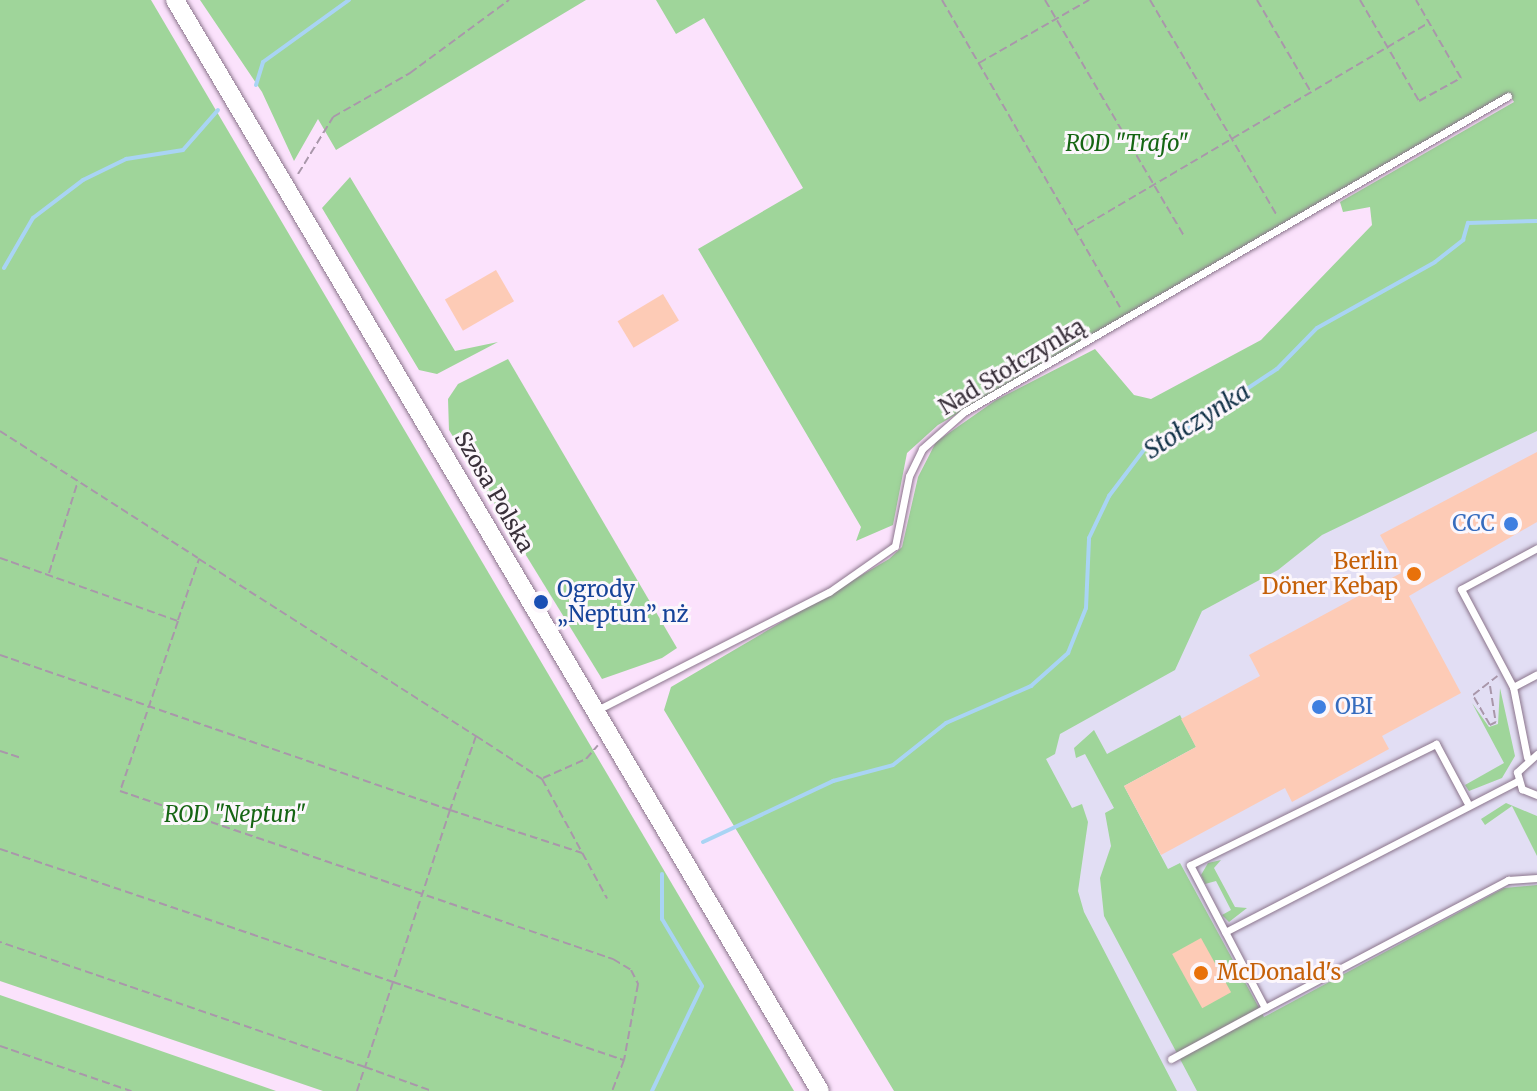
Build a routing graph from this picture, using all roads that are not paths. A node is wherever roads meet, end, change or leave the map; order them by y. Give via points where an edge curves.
1 (175, 0) edge
2 (1508, 96) dead end
3 (1537, 548) edge
4 (1537, 674) edge
5 (1513, 687) junction
6 (595, 711) junction
7 (1537, 754) edge
8 (1527, 757) junction
9 (1518, 781) junction
10 (1537, 795) edge
11 (1467, 802) junction
12 (1537, 878) edge
13 (1225, 932) junction
14 (1265, 1008) junction
15 (1171, 1059) dead end
16 (820, 1091) edge

1 - 6 street, Szosa Polska
2 - 6 lane, Nad Stołczynką via 964,412 922,449 909,476 895,546 829,592 646,679
3 - 5 lane via 1461,589
4 - 5 lane
5 - 8 lane
6 - 16 street, Szosa Polska
7 - 8 lane
8 - 9 lane
9 - 10 lane
9 - 11 lane
11 - 13 lane
11 - 13 lane via 1436,744 1190,865
12 - 14 lane via 1508,880
13 - 14 lane
14 - 15 lane

